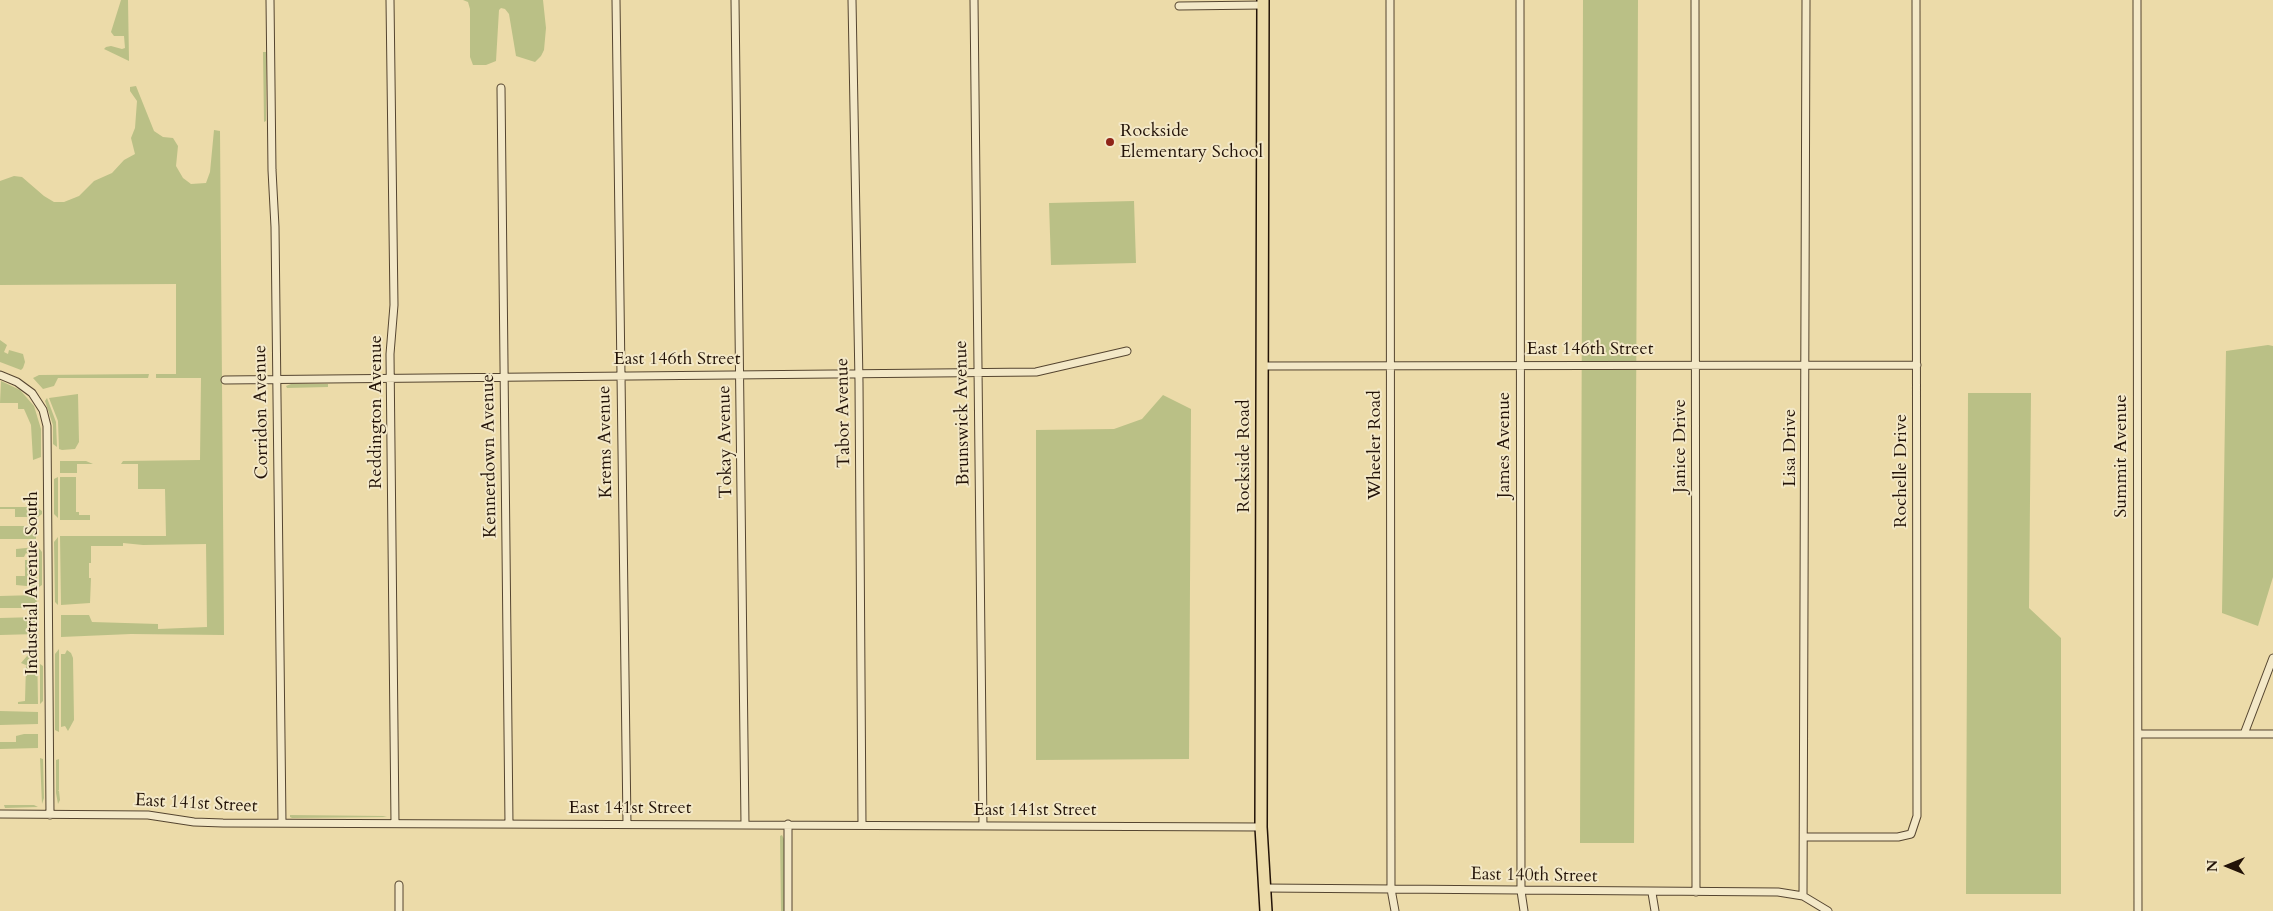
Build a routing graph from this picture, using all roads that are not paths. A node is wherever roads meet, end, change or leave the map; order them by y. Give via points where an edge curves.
1 (270, 0) edge
2 (390, 0) edge
3 (616, 0) edge
4 (735, 0) edge
5 (852, 0) edge
6 (974, 0) edge
7 (1390, 0) edge
8 (1520, 0) edge
9 (1695, 0) edge
10 (1806, 0) edge
11 (1916, 0) edge
12 (2137, 0) edge
13 (1263, 2) edge
14 (1179, 6) dead end
15 (501, 88) dead end
16 (1127, 351) dead end
17 (1520, 365) junction
18 (1696, 365) junction
19 (1806, 365) junction
20 (1917, 365) junction
21 (1263, 366) junction
22 (1391, 366) junction
23 (978, 372) junction
24 (859, 373) junction
25 (0, 375) edge
26 (741, 375) junction
27 (620, 376) junction
28 (504, 377) junction
29 (391, 378) junction
30 (225, 380) dead end
31 (277, 380) junction
32 (2273, 658) edge
33 (2138, 734) junction
34 (2244, 734) junction
35 (2273, 734) edge
36 (0, 814) edge
37 (50, 815) junction
38 (282, 823) junction
39 (395, 824) junction
40 (509, 824) junction
41 (627, 824) junction
42 (745, 824) junction
43 (788, 824) junction
44 (862, 825) junction
45 (983, 826) junction
46 (1261, 827) junction
47 (1805, 837) junction
48 (399, 885) dead end
49 (1264, 888) junction
50 (1391, 889) junction
51 (1521, 891) junction
52 (1696, 892) junction
53 (1652, 893) junction
54 (1803, 896) junction
55 (399, 911) edge
56 (788, 911) edge
57 (1266, 911) edge
58 (1395, 911) edge
59 (1524, 911) edge
60 (1655, 911) edge
61 (1828, 911) edge
62 (2138, 911) edge

1 - 31 street, Corridon Avenue
2 - 29 street, Reddington Avenue via 394,305
3 - 27 street, Krems Avenue
4 - 26 street, Tokay Avenue
5 - 24 street, Tabor Avenue
6 - 23 street, Brunswick Avenue
7 - 22 street, Wheeler Road
8 - 17 street, James Avenue
9 - 18 street, Janice Drive
10 - 19 street, Lisa Drive
11 - 20 street, Rochelle Drive
12 - 33 street, Summit Avenue
13 - 14 street
13 - 21 main road, Rockside Road
15 - 28 street, Kennerdown Avenue
16 - 23 street, East 146th Street via 1036,372
17 - 18 street, East 146th Street
17 - 22 street, East 146th Street
17 - 51 street, James Avenue
18 - 19 street, East 146th Street
18 - 52 street, Janice Drive
19 - 20 street, East 146th Street
19 - 47 street, Lisa Drive
20 - 47 street, Rochelle Drive via 1917,816 1911,834 1898,837
21 - 22 street, East 146th Street
21 - 46 main road, Rockside Road
22 - 50 street, Wheeler Road
23 - 24 street, East 146th Street
23 - 45 street, Brunswick Avenue
24 - 26 street, East 146th Street
24 - 44 street, Tabor Avenue
25 - 37 street, Industrial Avenue South via 17,382 32,394 43,410 47,426
26 - 27 street, East 146th Street
26 - 42 street, Tokay Avenue
27 - 28 street, East 146th Street
27 - 41 street, Krems Avenue
28 - 29 street, East 146th Street
28 - 40 street, Kennerdown Avenue
29 - 31 street, East 146th Street
29 - 39 street, Reddington Avenue
30 - 31 street, East 146th Street
31 - 38 street, Corridon Avenue
32 - 34 street
33 - 34 street
33 - 62 street, Summit Avenue
34 - 35 street
36 - 37 street, East 141st Street
37 - 38 street, East 141st Street via 148,815 204,823
38 - 39 street, East 141st Street
39 - 40 street, East 141st Street
40 - 41 street, East 141st Street
41 - 42 street, East 141st Street
42 - 43 street, East 141st Street
43 - 44 street, East 141st Street
43 - 56 street
44 - 45 street, East 141st Street
45 - 46 street, East 141st Street
46 - 49 main road, Rockside Road
47 - 54 street, Lisa Drive
48 - 55 street
49 - 50 street, East 140th Street
49 - 57 main road, Rockside Road
50 - 51 street, East 140th Street
50 - 58 street, Wheeler Road
51 - 53 street, East 140th Street
51 - 59 street, James Avenue
52 - 53 street, East 140th Street
52 - 54 street, East 140th Street via 1778,892
53 - 60 street
54 - 61 street

